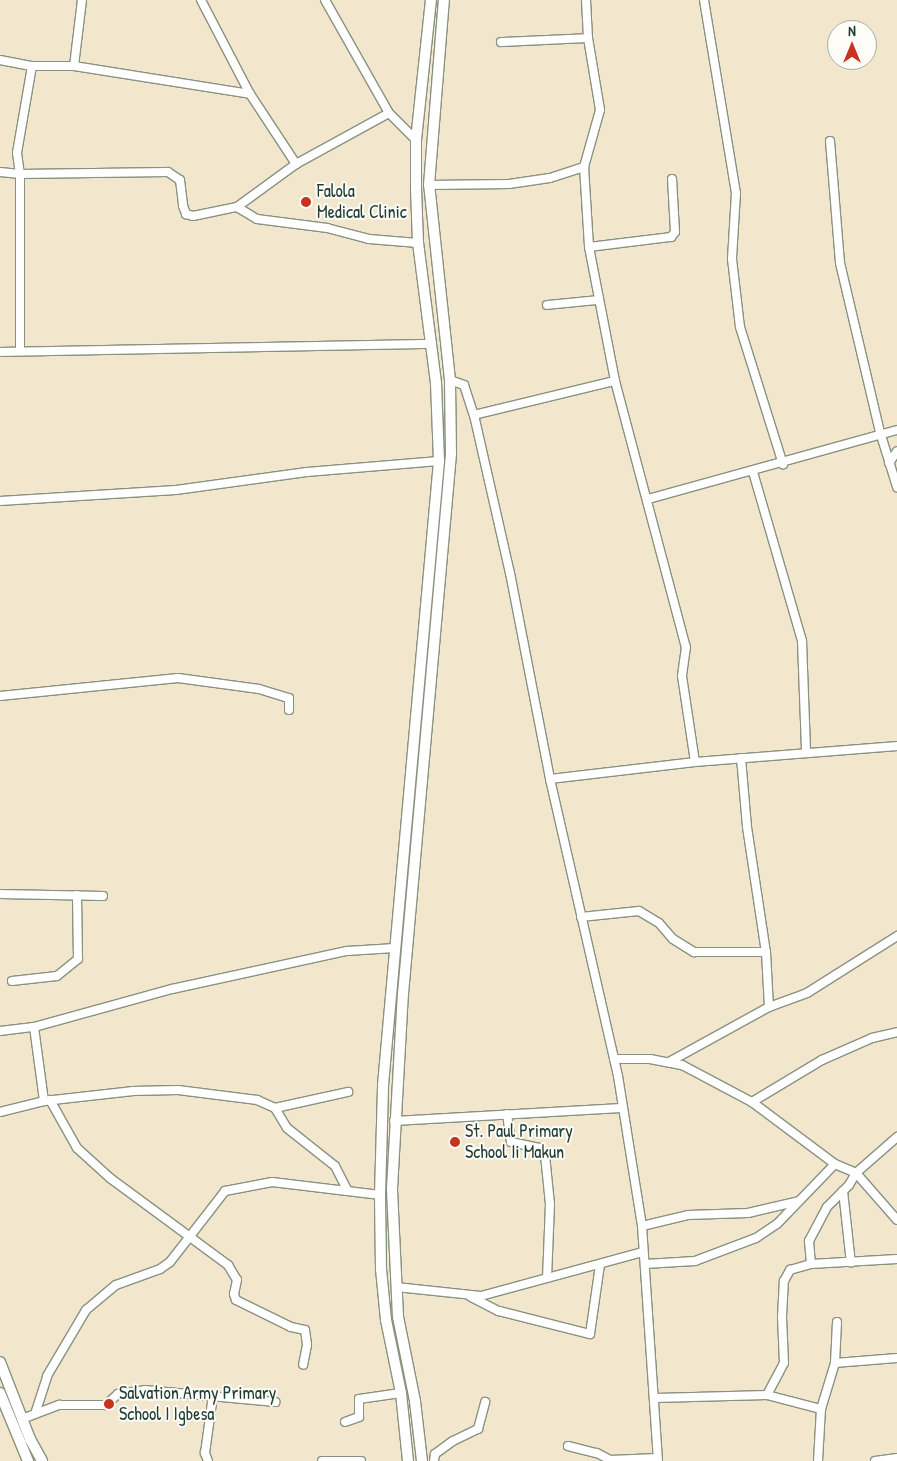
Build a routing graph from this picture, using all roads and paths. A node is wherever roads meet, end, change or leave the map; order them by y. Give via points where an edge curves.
1 (82, 0) edge
2 (201, 0) edge
3 (325, 0) edge
4 (431, 0) edge
5 (444, 0) edge
6 (586, 0) edge
7 (704, 0) edge
8 (588, 38) junction
9 (501, 42) dead end
10 (0, 60) edge
11 (32, 66) junction
12 (74, 66) junction
13 (250, 94) junction
14 (389, 112) junction
15 (416, 140) junction
16 (830, 142) dead end
17 (296, 164) junction
18 (584, 167) junction
19 (0, 172) edge
20 (20, 174) junction
21 (672, 179) dead end
22 (429, 185) junction
23 (237, 207) junction
24 (418, 243) junction
25 (589, 247) junction
26 (598, 300) junction
27 (547, 305) dead end
28 (432, 344) junction
29 (20, 350) junction
30 (0, 352) edge
31 (450, 380) junction
32 (615, 381) junction
33 (474, 415) junction
34 (897, 430) edge
35 (880, 432) junction
36 (897, 451) edge
37 (439, 461) junction
38 (890, 463) junction
39 (783, 464) junction
40 (753, 472) junction
41 (897, 487) edge
42 (648, 499) junction
43 (0, 501) edge
44 (0, 696) edge
45 (290, 710) dead end
46 (897, 746) edge
47 (806, 752) junction
48 (741, 758) junction
49 (695, 762) junction
50 (550, 779) junction
51 (0, 894) edge
52 (77, 894) junction
53 (103, 896) dead end
54 (581, 917) junction
55 (897, 936) edge
56 (395, 948) junction
57 (766, 952) junction
58 (12, 981) dead end
59 (769, 1007) junction
60 (34, 1027) junction
61 (0, 1031) edge
62 (897, 1032) edge
63 (614, 1059) junction
64 (669, 1062) junction
65 (348, 1092) dead end
66 (47, 1101) junction
67 (752, 1102) junction
68 (275, 1108) junction
69 (622, 1108) junction
70 (0, 1112) edge
71 (507, 1114) junction
72 (394, 1121) junction
73 (897, 1136) edge
74 (834, 1164) junction
75 (856, 1173) junction
76 (347, 1190) junction
77 (843, 1191) junction
78 (380, 1195) junction
79 (801, 1201) junction
80 (897, 1220) edge
81 (642, 1226) junction
82 (189, 1238) junction
83 (643, 1252) junction
84 (897, 1259) edge
85 (851, 1263) junction
86 (645, 1264) junction
87 (811, 1264) junction
88 (600, 1265) junction
89 (546, 1278) junction
90 (396, 1287) junction
91 (471, 1297) junction
92 (837, 1322) dead end
93 (897, 1358) edge
94 (0, 1362) edge
95 (835, 1363) junction
96 (303, 1365) dead end
97 (0, 1393) edge
98 (401, 1393) junction
99 (213, 1395) junction
100 (767, 1395) junction
101 (656, 1398) junction
102 (276, 1402) dead end
103 (485, 1402) dead end
104 (821, 1409) junction
105 (35, 1414) junction
106 (22, 1419) junction
107 (345, 1422) dead end
108 (568, 1446) dead end
109 (897, 1458) edge
110 (658, 1459) edge
111 (28, 1461) edge
112 (42, 1461) edge
113 (208, 1461) edge
114 (322, 1461) edge
115 (361, 1461) edge
116 (408, 1461) edge
117 (422, 1461) edge
118 (434, 1461) edge
119 (818, 1461) edge
120 (875, 1461) edge

1 - 12 street
2 - 13 street
3 - 14 street
4 - 15 street
5 - 22 street
6 - 8 street
7 - 39 street via 736,193 732,259 740,327
8 - 9 street
8 - 18 street via 600,110
10 - 11 street
11 - 12 street
11 - 20 street via 17,153
12 - 13 street
13 - 17 street
14 - 15 street
14 - 17 street
15 - 24 street
16 - 35 street via 840,264
17 - 23 street
18 - 22 street via 509,184
18 - 25 street
19 - 20 street
20 - 23 street via 168,172 180,180 186,214 193,216
20 - 29 street
21 - 25 street via 675,232 671,237
22 - 31 street
23 - 24 street via 257,219 327,228 369,239
24 - 28 street
25 - 26 street
26 - 27 street
26 - 32 street
28 - 29 street
28 - 37 street
29 - 30 street
31 - 33 street via 464,385
31 - 72 street via 448,493
32 - 33 street
32 - 42 street
33 - 50 street via 510,573
34 - 35 street
35 - 38 street
35 - 39 street
36 - 38 street
37 - 43 street via 307,472 176,490
37 - 56 street
38 - 41 street
39 - 40 street
40 - 42 street
40 - 47 street via 802,641
42 - 49 street via 686,647 682,676
44 - 45 street via 178,678 267,691 289,698
46 - 47 street
47 - 48 street
48 - 49 street
48 - 57 street via 747,827
49 - 50 street
50 - 54 street
51 - 52 street
52 - 53 street
52 - 58 street via 78,959 57,976
54 - 57 street via 639,911 659,923 673,940 694,952
54 - 63 street
55 - 59 street via 807,993
56 - 60 street via 347,951 172,989
56 - 78 street via 383,1085
57 - 59 street
59 - 64 street
60 - 61 street
60 - 66 street
62 - 67 street via 872,1038 822,1060
63 - 64 street
63 - 69 street
64 - 67 street via 698,1073
65 - 68 street
66 - 68 street via 133,1091 178,1090 257,1100
66 - 70 street
66 - 82 street via 76,1148
67 - 74 street
68 - 76 street via 287,1128 335,1166
69 - 71 street
69 - 81 street
71 - 72 street
71 - 89 street via 511,1142 539,1148 546,1155 550,1204
72 - 90 street
73 - 75 street
74 - 75 street
74 - 79 street
75 - 77 street
75 - 80 street
76 - 78 street
76 - 82 street via 267,1182 225,1191
77 - 85 street
77 - 87 street via 827,1207 809,1241
78 - 98 street via 381,1269 386,1320
79 - 81 street via 748,1214 688,1215
79 - 86 street via 777,1224 756,1238 695,1261
81 - 83 street
82 - 96 street via 230,1269 238,1284 234,1294 236,1300 291,1327 305,1330 307,1345
82 - 105 street via 160,1269 116,1285 86,1310 47,1376
83 - 86 street
83 - 88 street
84 - 85 street
85 - 87 street
86 - 101 street
87 - 100 street via 790,1270 784,1281 784,1363
88 - 89 street
88 - 91 street via 590,1334 499,1312
89 - 91 street
90 - 91 street via 423,1288
90 - 117 street
92 - 95 street
93 - 95 street
94 - 106 street
95 - 104 street
97 - 111 street
98 - 107 street via 359,1399 359,1417
98 - 116 street
99 - 102 street
99 - 105 street via 141,1391 118,1394 106,1405 64,1404
99 - 113 street via 205,1453
100 - 101 street
100 - 104 street
101 - 110 street
103 - 118 street via 478,1429 453,1441 436,1454
104 - 119 street
105 - 106 street
106 - 112 street
108 - 110 street via 597,1453 610,1460
109 - 120 street
114 - 115 street

